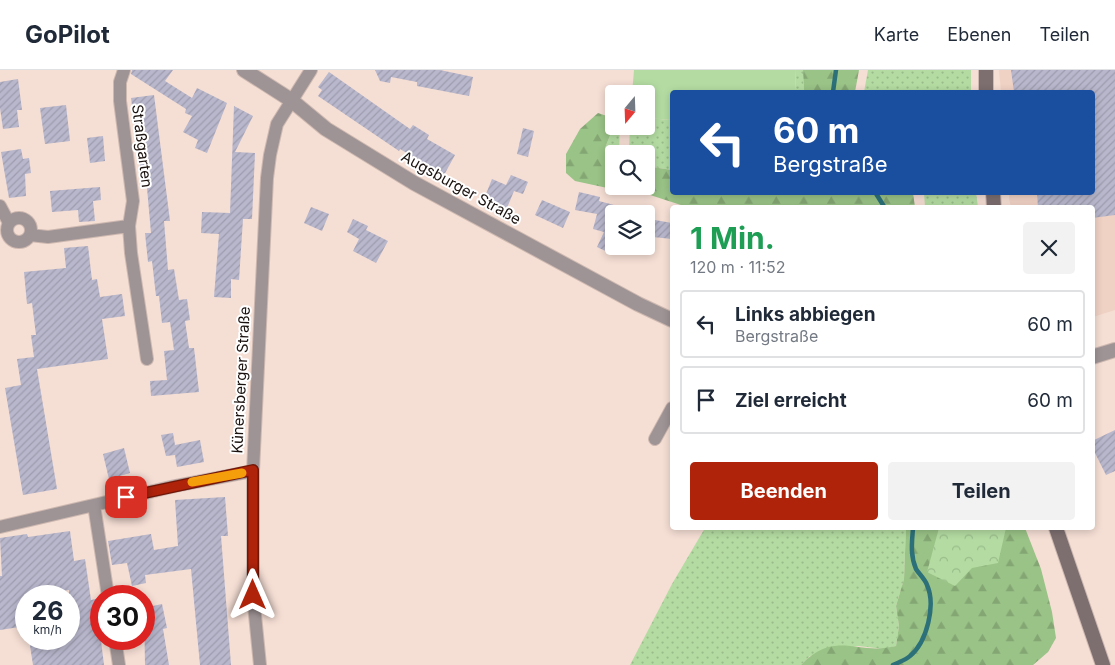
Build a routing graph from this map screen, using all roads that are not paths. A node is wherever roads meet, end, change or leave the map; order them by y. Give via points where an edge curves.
1 (124, 70) edge
2 (244, 70) edge
3 (311, 70) edge
4 (986, 70) edge
5 (986, 90) edge
6 (291, 100) junction
7 (0, 206) edge
8 (129, 226) junction
9 (670, 319) edge
10 (1115, 350) edge
11 (1095, 356) edge
12 (147, 359) dead end
13 (670, 412) edge
14 (655, 439) dead end
15 (253, 470) junction
16 (94, 505) junction
17 (0, 527) edge
18 (1057, 530) edge
19 (106, 585) edge
20 (117, 650) edge
21 (119, 665) edge
22 (260, 665) edge
23 (1103, 665) edge

1 - 8 street, Straßgarten via 120,101 133,201
2 - 6 street, Augsburger Straße
3 - 6 street, Künersberger Straße
4 - 5 main road
6 - 9 street, Augsburger Straße via 326,129 414,182
6 - 15 street, Künersberger Straße via 277,124 270,155
7 - 8 street via 9,223 20,217 27,220 31,227 30,235 48,237
8 - 12 street, Straßgarten
10 - 11 street
13 - 14 street
15 - 16 street
15 - 22 street, Künersberger Straße via 253,595
16 - 17 street
16 - 19 street
18 - 23 main road
20 - 21 street

